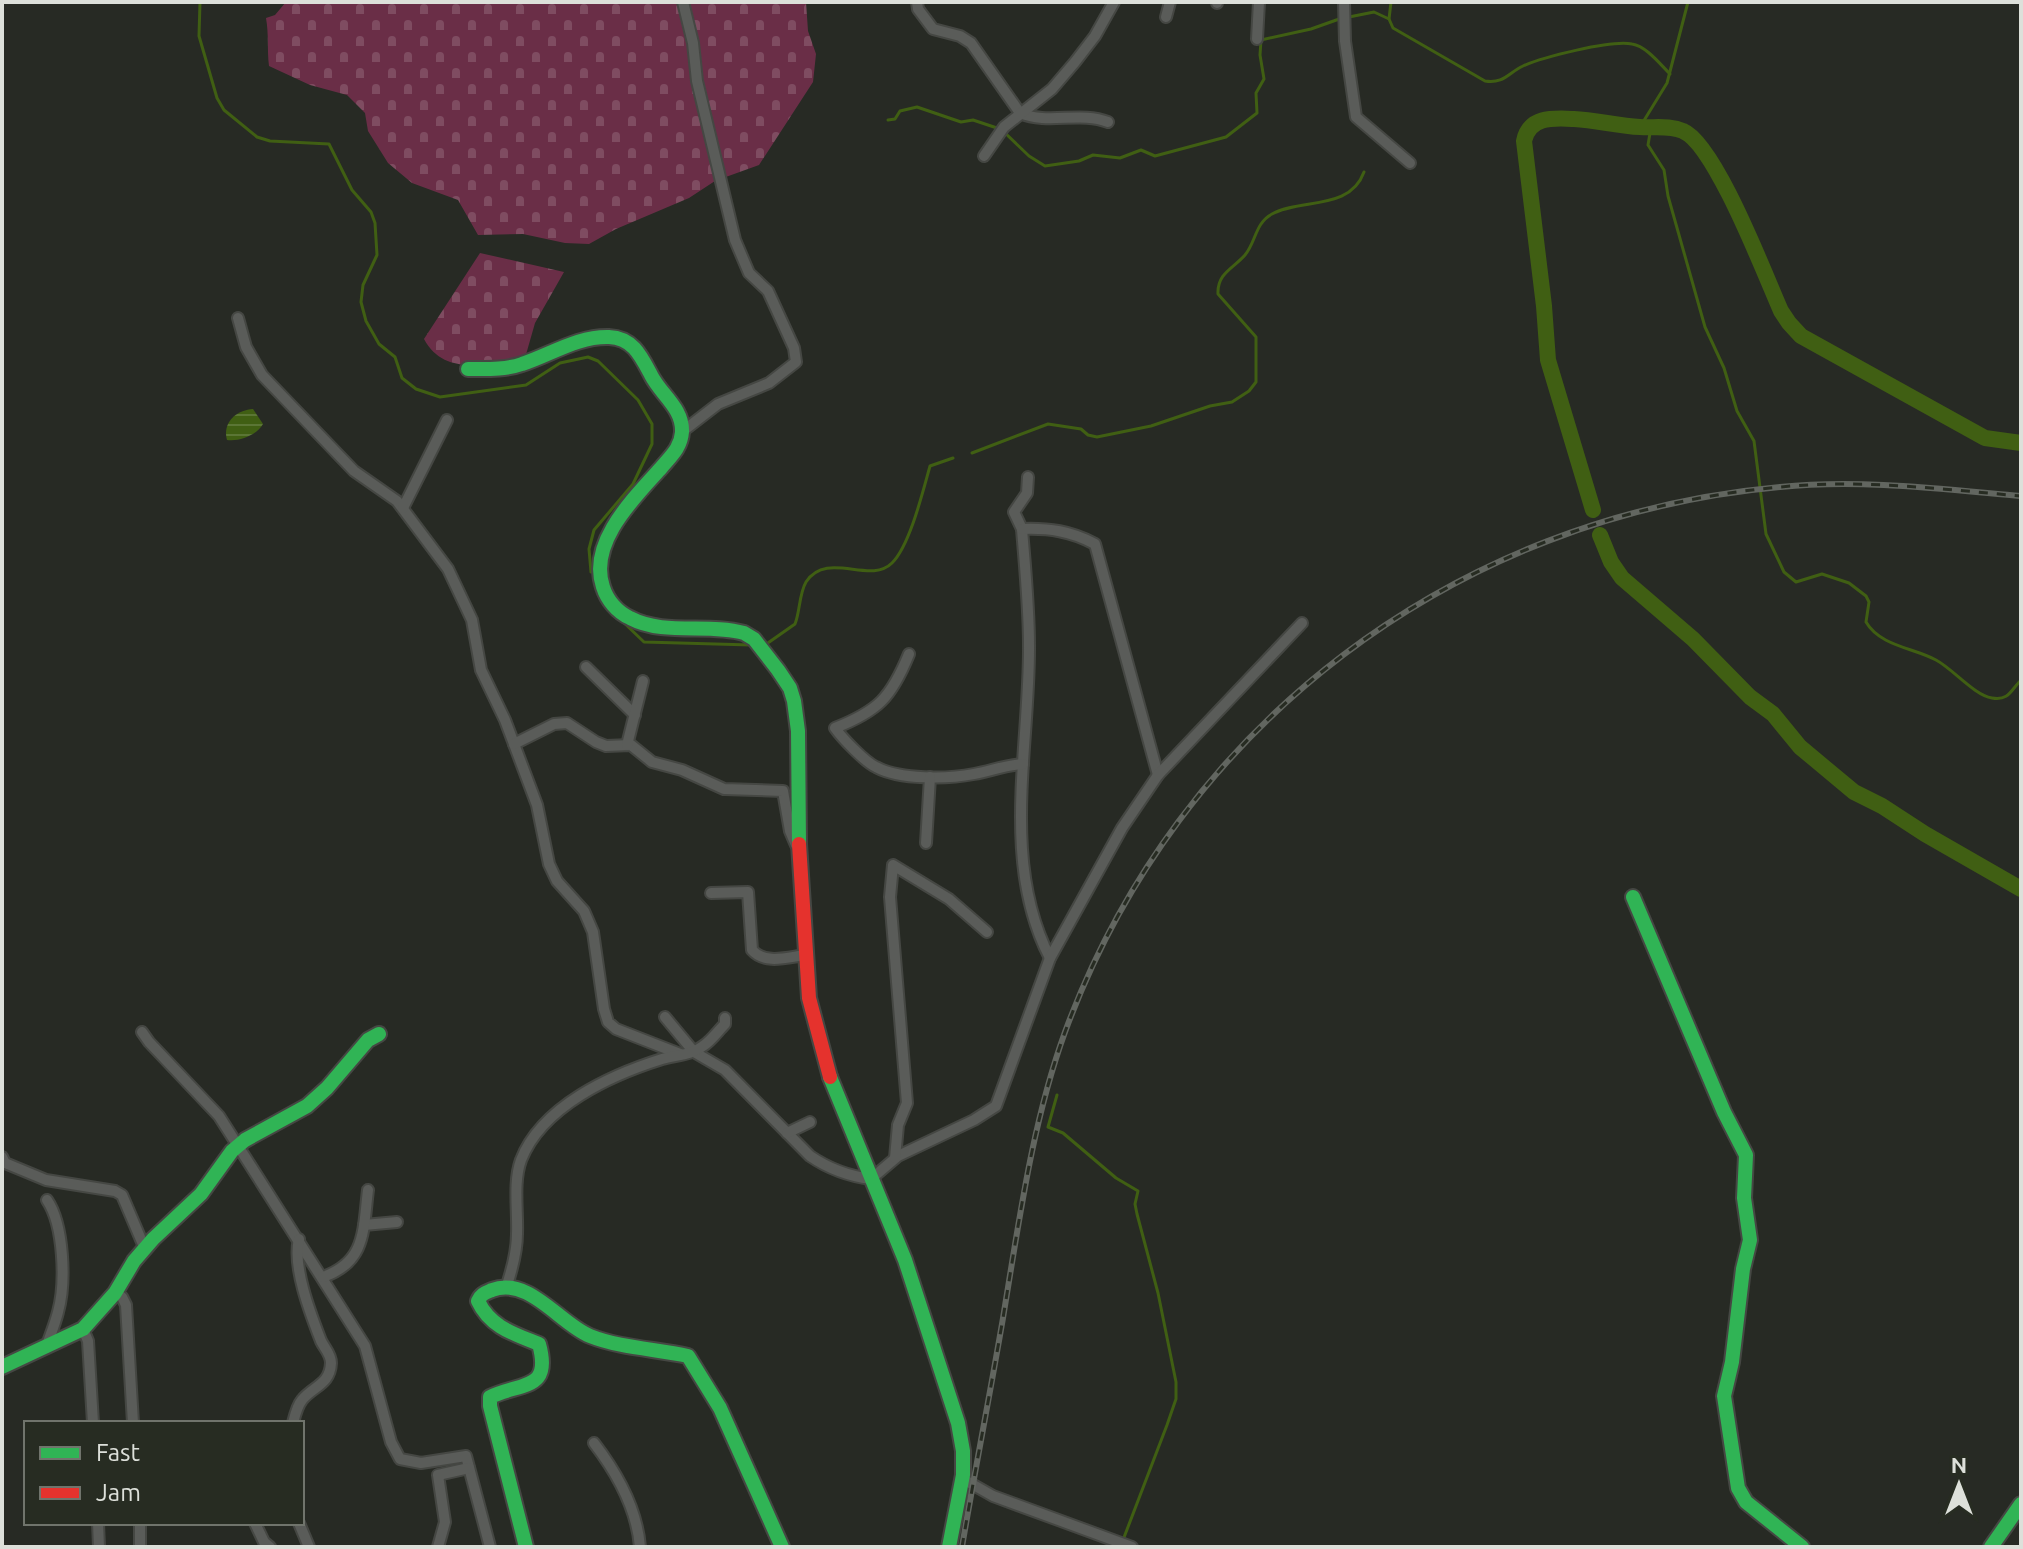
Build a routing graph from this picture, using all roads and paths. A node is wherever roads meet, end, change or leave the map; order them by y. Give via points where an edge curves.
1 (683, 2) edge
2 (917, 2) edge
3 (1114, 2) edge
4 (1170, 2) edge
5 (1259, 2) edge
6 (1344, 10) edge
7 (1166, 17) dead end
8 (1257, 39) dead end
9 (1020, 113) junction
10 (1108, 122) dead end
11 (984, 156) dead end
12 (1410, 163) dead end
13 (238, 318) dead end
14 (468, 369) dead end
15 (447, 420) dead end
16 (683, 431) junction
17 (1028, 477) dead end
18 (403, 508) junction
19 (1022, 529) junction
20 (1302, 623) dead end
21 (909, 654) dead end
22 (586, 667) dead end
23 (643, 681) dead end
24 (635, 715) junction
25 (514, 744) junction
26 (627, 745) junction
27 (1023, 764) junction
28 (1158, 775) junction
29 (930, 777) junction
30 (926, 843) dead end
31 (800, 854) junction
32 (711, 893) dead end
33 (1633, 897) dead end
34 (987, 932) dead end
35 (806, 955) junction
36 (1050, 958) junction
37 (665, 1017) dead end
38 (725, 1018) dead end
39 (142, 1032) dead end
40 (379, 1034) dead end
41 (694, 1052) junction
42 (680, 1054) junction
43 (810, 1122) dead end
44 (787, 1133) junction
45 (239, 1145) junction
46 (2, 1157) edge
47 (895, 1158) junction
48 (871, 1179) junction
49 (368, 1190) dead end
50 (47, 1200) dead end
51 (397, 1222) dead end
52 (364, 1225) junction
53 (299, 1239) junction
54 (145, 1249) junction
55 (323, 1277) junction
56 (506, 1288) junction
57 (115, 1293) junction
58 (83, 1329) junction
59 (46, 1348) junction
60 (2, 1367) edge
61 (93, 1421) edge
62 (133, 1421) edge
63 (294, 1421) edge
64 (594, 1443) dead end
65 (469, 1468) junction
66 (963, 1479) junction
67 (2021, 1504) edge
68 (140, 1525) edge
69 (256, 1525) edge
70 (300, 1525) edge
71 (140, 1547) edge
72 (270, 1547) edge
73 (309, 1547) edge
74 (438, 1547) edge
75 (490, 1547) edge
76 (526, 1547) edge
77 (640, 1547) edge
78 (782, 1547) edge
79 (949, 1547) edge
80 (1132, 1547) edge
81 (1802, 1547) edge
82 (1991, 1547) edge

1 - 16 street via 735,240 749,273 768,291 796,362 769,383 718,404
2 - 9 street via 933,29 971,43
3 - 9 street via 1095,36 1059,80
4 - 7 street
5 - 8 street
6 - 12 street via 1356,117
9 - 10 street
9 - 11 street
13 - 18 street via 262,375 354,471
14 - 16 street via 524,364 592,338 622,339 641,355
15 - 18 street
16 - 31 street via 680,445 603,545 597,572 618,610 634,620 666,629 697,626 751,635 784,679 797,709
17 - 19 street via 1027,493 1014,512
18 - 25 street via 448,569 472,620 481,670
19 - 27 street via 1029,645
19 - 28 street via 1076,534 1095,544
20 - 28 street
21 - 29 street via 880,705 835,728 876,767
22 - 24 street
23 - 24 street
24 - 26 street
25 - 26 street via 567,723 606,746
25 - 42 street via 537,805 549,864 593,932 608,1022
26 - 31 street via 652,762 724,789 783,791
27 - 29 street
27 - 36 street via 1024,865 1034,921
28 - 36 street via 1122,828
29 - 30 street
31 - 35 street
32 - 35 street via 748,892 756,955
33 - 81 street via 1746,1155 1744,1198 1750,1240 1724,1396 1738,1488 1746,1502
34 - 47 street via 949,899 893,865 891,927 907,1103 898,1125
35 - 48 street via 817,1039
36 - 47 street via 996,1106
37 - 41 street
38 - 41 street via 706,1045
39 - 45 street
40 - 45 street via 307,1106
41 - 42 street
41 - 44 street via 725,1070
42 - 56 street via 594,1089 531,1140 519,1168 517,1238
43 - 44 street
44 - 48 street via 823,1166
45 - 53 street
45 - 54 street via 201,1194
46 - 54 street via 46,1180 122,1195
47 - 48 street
48 - 66 street via 933,1342 959,1430
49 - 52 street
50 - 59 street via 58,1226 62,1285
51 - 52 street
52 - 55 street via 350,1264
53 - 55 street
53 - 63 street via 299,1268 331,1367 322,1385 299,1404
54 - 57 street
55 - 65 street via 365,1346 400,1459 421,1463 466,1456
56 - 76 street via 481,1295 480,1308 500,1328 539,1344 543,1362 536,1382 490,1397
56 - 78 street via 541,1301 587,1335 688,1356 720,1408
57 - 58 street
57 - 62 street via 126,1305
58 - 59 street
58 - 61 street
59 - 60 street
64 - 77 street via 632,1509
65 - 74 street via 438,1475 445,1522
65 - 75 street
66 - 79 street
66 - 80 street via 993,1496
67 - 82 street
68 - 71 street
69 - 72 street
70 - 73 street

